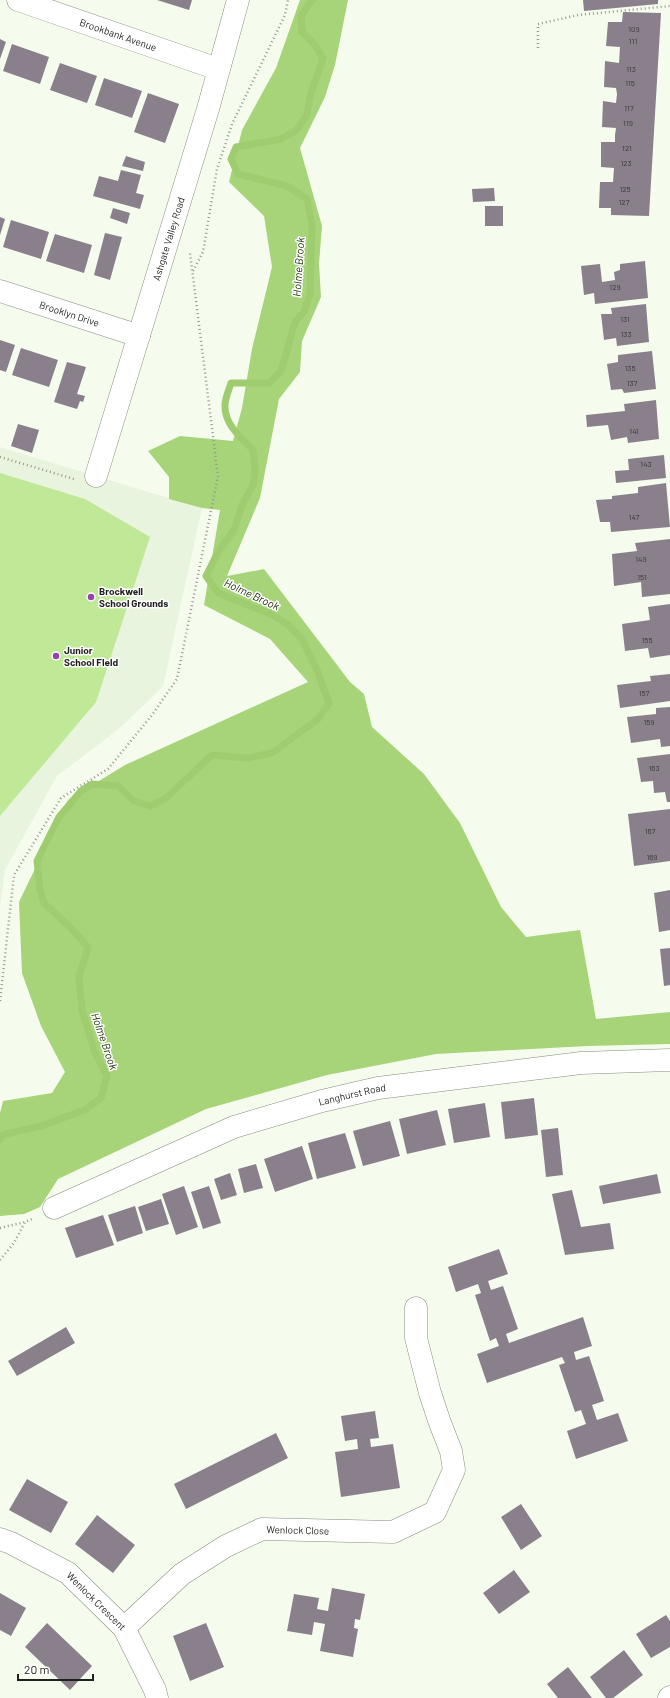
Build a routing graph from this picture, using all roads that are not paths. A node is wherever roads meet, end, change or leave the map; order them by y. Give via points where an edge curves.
1 (18, 0) edge
2 (238, 0) edge
3 (218, 69) junction
4 (0, 291) edge
5 (139, 336) junction
6 (96, 476) dead end
7 (670, 1060) edge
8 (54, 1208) road end
9 (416, 1308) dead end
10 (0, 1539) edge
11 (124, 1628) junction
12 (157, 1698) edge

1 - 3 street, Brookbank Avenue
2 - 3 street, Ashgate Valley Road
3 - 5 street, Ashgate Valley Road
4 - 5 street, Brooklyn Drive
5 - 6 street, Ashgate Valley Road
7 - 8 street, Langhurst Road via 581,1063 378,1088 322,1101 234,1127
9 - 11 street, Wenlock Close via 416,1338 435,1408 451,1451 454,1470 435,1512 393,1532 262,1529 226,1546 182,1574
10 - 11 street, Wenlock Crescent via 68,1573
11 - 12 street, Wenlock Crescent

